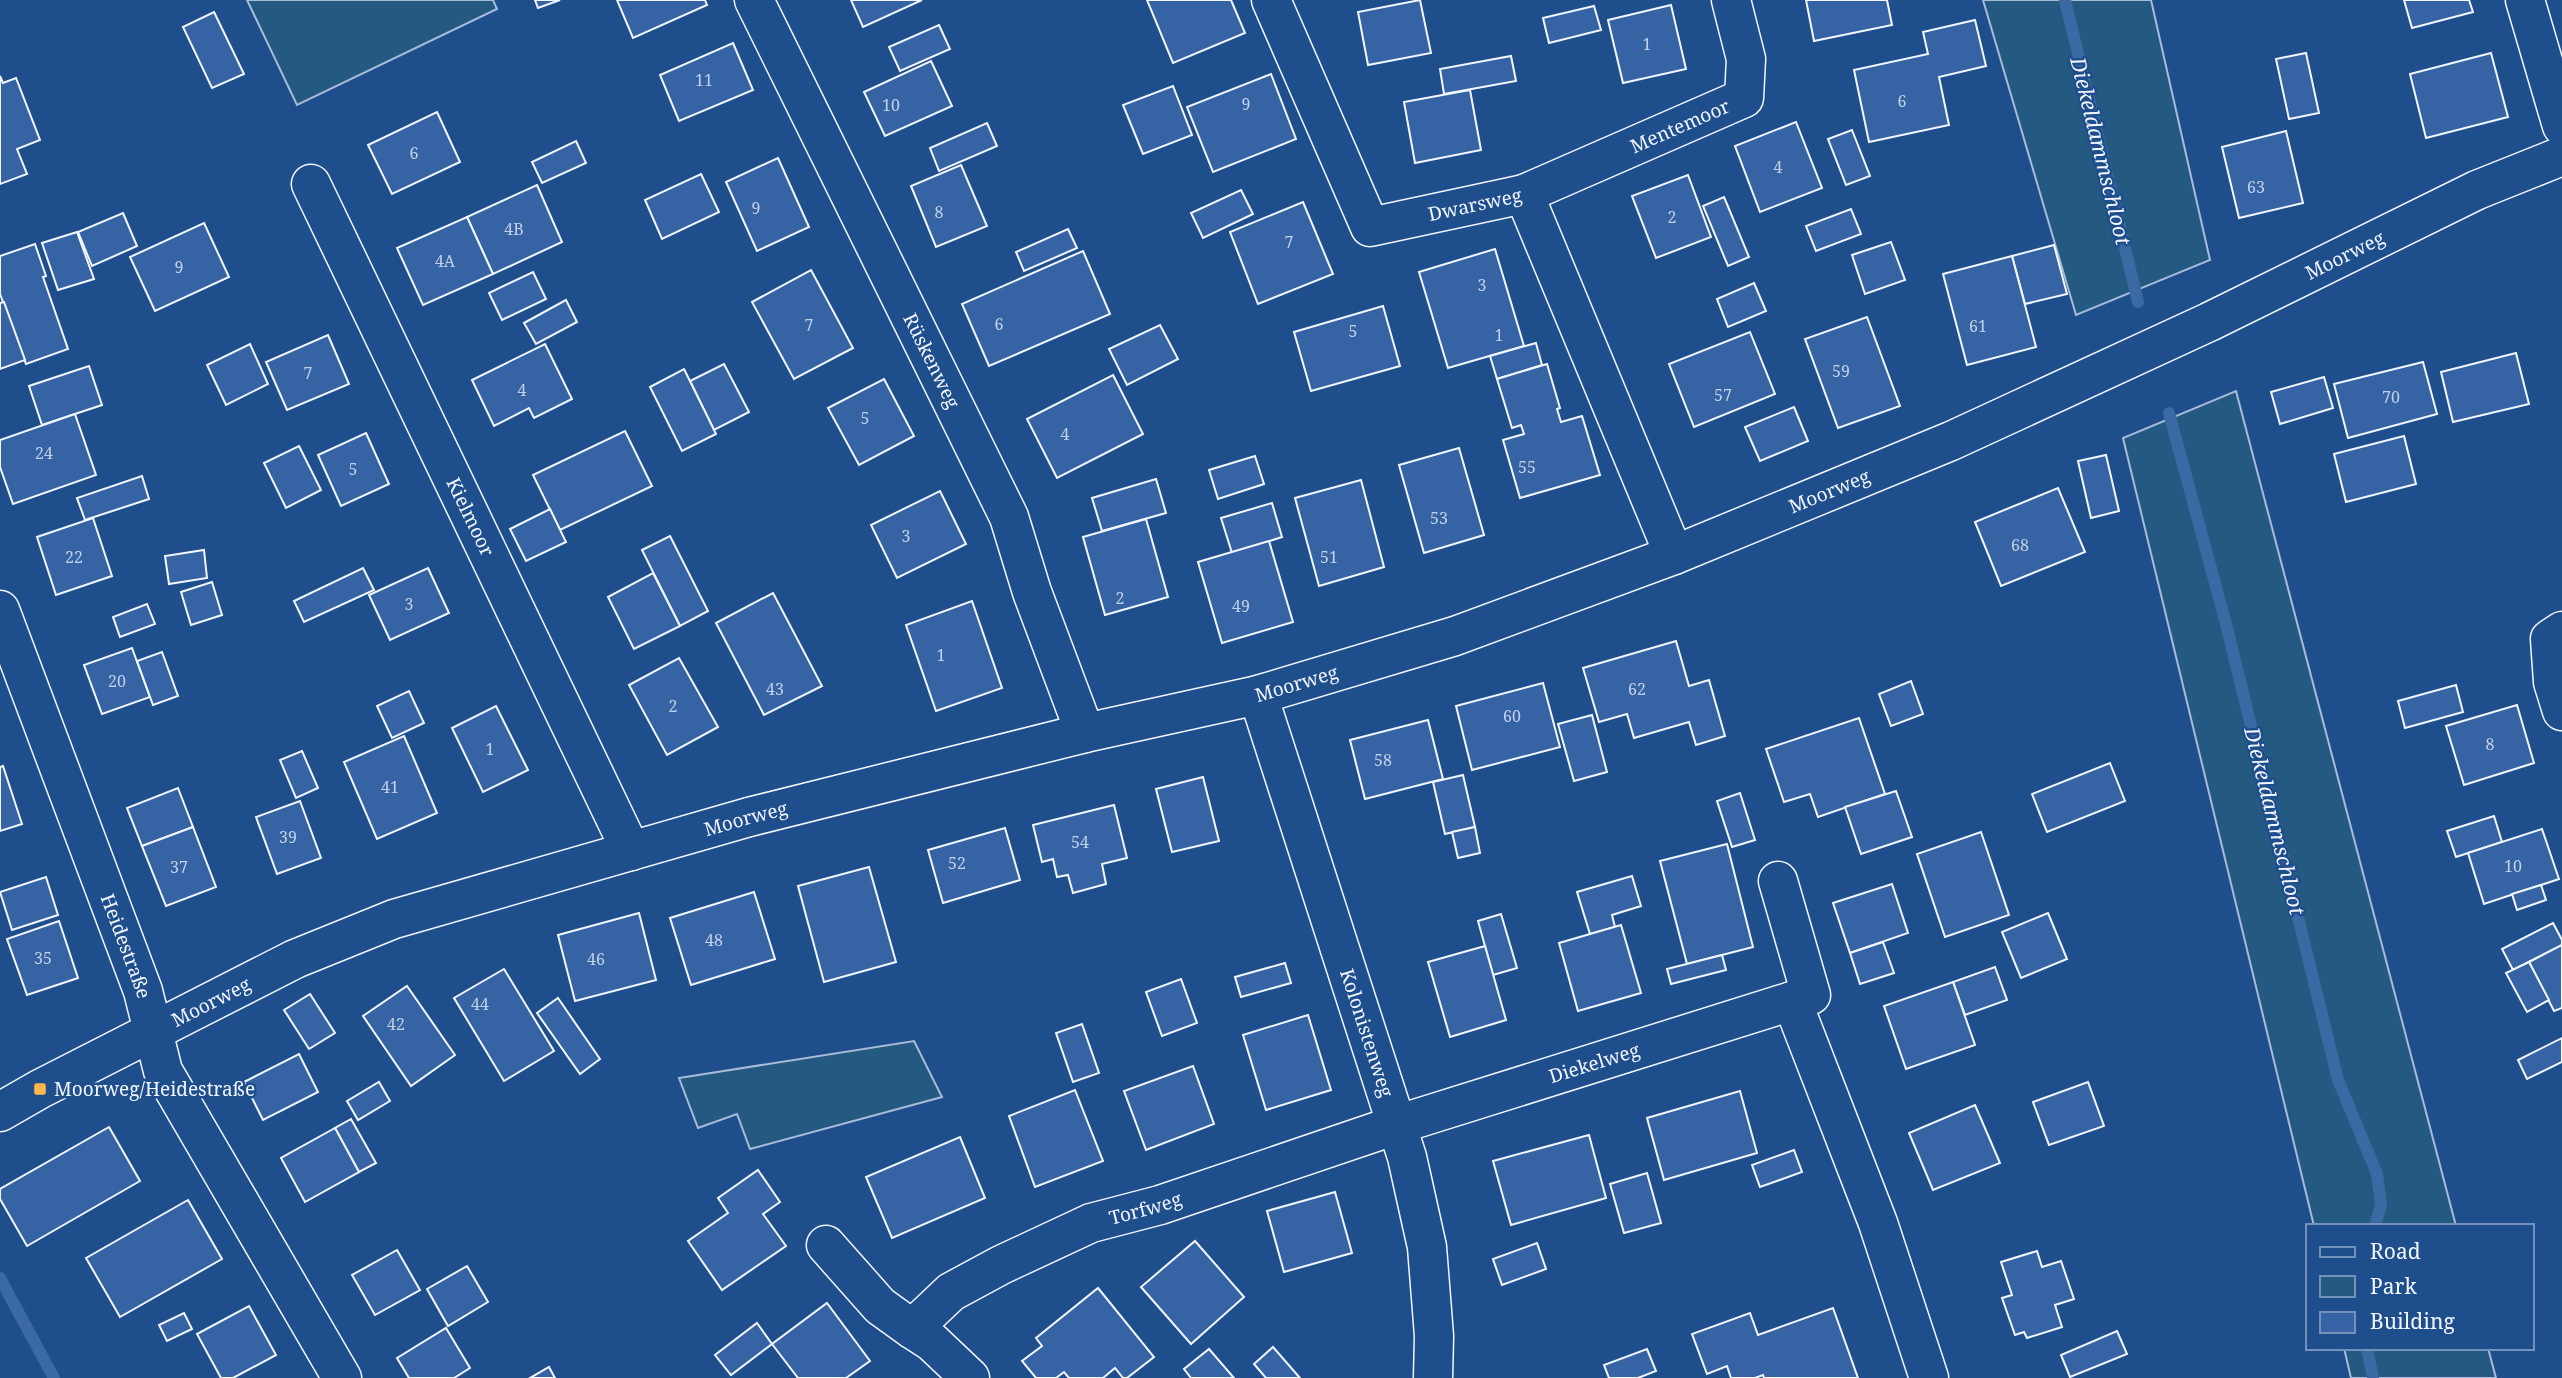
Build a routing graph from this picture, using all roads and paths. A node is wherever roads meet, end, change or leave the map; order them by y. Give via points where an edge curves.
1 (754, 0) edge
2 (1271, 0) edge
3 (1731, 0) edge
4 (2525, 0) edge
5 (2562, 126) edge
6 (2562, 156) edge
7 (311, 184) dead end
8 (1524, 194) junction
9 (1674, 555) junction
10 (0, 610) edge
11 (2562, 631) edge
12 (1258, 695) junction
13 (2562, 711) edge
14 (1085, 733) junction
15 (631, 851) junction
16 (1778, 881) dead end
17 (1792, 1001) junction
18 (152, 1031) junction
19 (0, 1112) edge
20 (1396, 1125) junction
21 (826, 1245) dead end
22 (912, 1329) junction
23 (342, 1378) edge
24 (970, 1378) edge
25 (1433, 1378) edge
26 (1928, 1378) edge

1 - 14 street, Rüskenweg via 1009,517
2 - 8 street, Dwarsweg via 1370,227
3 - 8 street, Mentemoor via 1746,59 1744,98
4 - 5 street
6 - 9 street, Moorweg via 2477,190 2209,322 1951,441
7 - 15 street, Kielmoor
8 - 9 street, Dwarsweg
9 - 12 street, Moorweg via 1455,636
10 - 18 street, Heidestraße via 143,991
11 - 13 street via 2550,639 2553,682
12 - 14 street, Moorweg
12 - 20 street, Kolonistenweg
14 - 15 street, Moorweg
15 - 18 street, Moorweg via 394,919 295,959
16 - 17 street via 1811,995
17 - 20 street, Diekelweg
17 - 26 street via 1878,1223
18 - 19 street, Moorweg
18 - 23 street, Heidestraße via 163,1071
20 - 22 street, Torfweg via 1160,1205 1091,1223 951,1293
20 - 25 street, Kolonistenweg via 1427,1247
21 - 22 street via 880,1306
22 - 24 street

